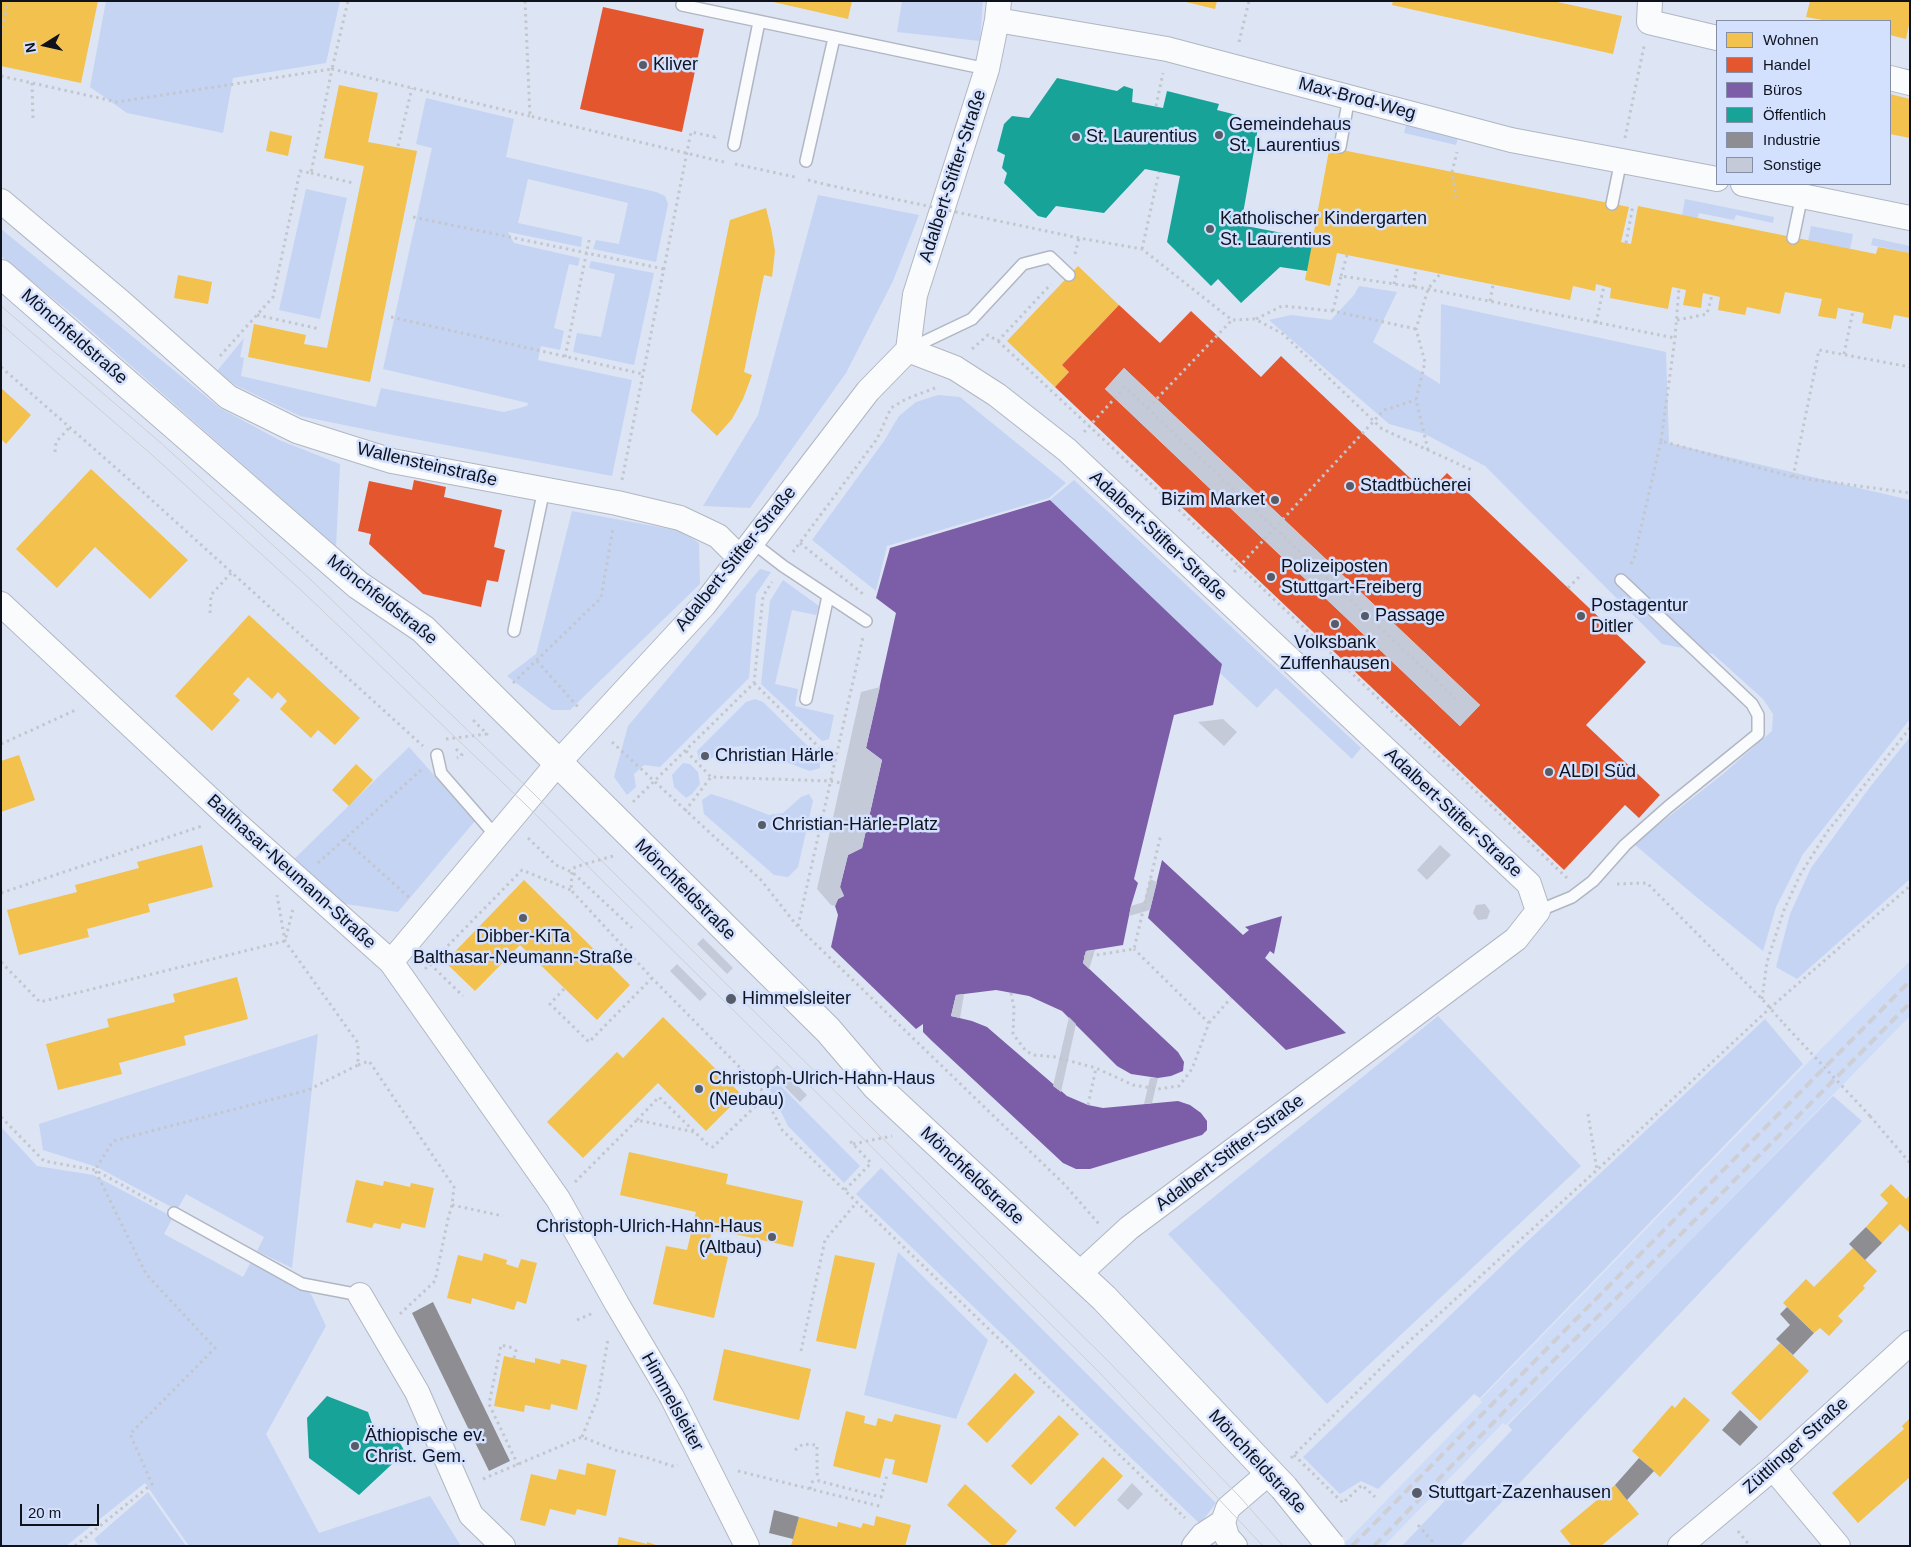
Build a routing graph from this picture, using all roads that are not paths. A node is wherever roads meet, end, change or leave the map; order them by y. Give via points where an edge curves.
1 (682, 5) dead end
2 (998, 11) edge
3 (1650, 12) edge
4 (759, 22) junction
5 (834, 38) junction
6 (1716, 38) edge
7 (987, 69) junction
8 (1891, 78) edge
9 (1910, 83) edge
10 (1349, 97) junction
11 (734, 145) dead end
12 (1340, 146) dead end
13 (806, 160) dead end
14 (1621, 160) junction
15 (1716, 179) edge
16 (1748, 185) edge
17 (1802, 195) junction
18 (1, 201) edge
19 (1612, 204) dead end
20 (1910, 218) edge
21 (1793, 238) dead end
22 (1066, 273) road end
23 (1, 274) edge
24 (908, 350) junction
25 (544, 490) junction
26 (746, 550) junction
27 (1621, 580) road end
28 (828, 596) junction
29 (1, 604) edge
30 (866, 621) road end
31 (514, 631) dead end
32 (806, 699) dead end
33 (436, 756) road end
34 (558, 763) junction
35 (496, 836) junction
36 (1538, 911) junction
37 (391, 962) junction
38 (174, 1213) road end
39 (1078, 1274) junction
40 (360, 1294) joint
41 (1910, 1343) edge
42 (1773, 1468) junction
43 (1277, 1480) junction
44 (1223, 1522) junction
45 (1198, 1540) edge
46 (503, 1546) edge
47 (747, 1546) edge
48 (1235, 1546) edge
49 (1332, 1546) edge
50 (1680, 1546) edge
51 (1838, 1546) edge

1 - 4 lane
2 - 7 street, Adalbert-Stifter-Straße
2 - 10 street, Max-Brod-Weg via 1167,48
3 - 6 street
4 - 5 lane
4 - 11 lane
5 - 7 lane
5 - 13 lane
7 - 24 street, Adalbert-Stifter-Straße via 915,295
8 - 9 street
10 - 12 lane
10 - 14 street, Max-Brod-Weg via 1511,140
14 - 15 street, Max-Brod-Weg
14 - 19 lane
16 - 17 street
17 - 20 street
17 - 21 lane
18 - 25 street, Wallensteinstraße via 228,397 297,431 392,461
22 - 24 lane via 1050,257 1023,264 972,319
23 - 34 main road, Mönchfeldstraße via 358,585 423,629
24 - 26 street, Adalbert-Stifter-Straße via 868,391
24 - 36 street, Adalbert-Stifter-Straße via 955,368 997,395 1066,450 1529,884
25 - 26 street, Wallensteinstraße via 680,518
25 - 31 lane
26 - 28 lane via 783,566
26 - 34 street, Adalbert-Stifter-Straße via 704,605
27 - 36 lane via 1752,704 1758,715 1758,734 1625,845 1593,881 1572,897
28 - 30 lane
28 - 32 lane
29 - 37 street, Balthasar-Neumann-Straße via 229,817
33 - 35 lane via 441,773
34 - 35 street, Balthasar-Neumann-Straße
34 - 39 main road, Mönchfeldstraße via 828,1030 876,1086
35 - 37 street, Balthasar-Neumann-Straße
36 - 39 street, Adalbert-Stifter-Straße via 1516,938 1129,1228
37 - 47 street, Himmelsleiter via 558,1199 672,1397
38 - 40 lane via 302,1284
39 - 43 main road, Mönchfeldstraße
40 - 46 street via 417,1392 471,1515
41 - 42 street, Züttlinger Straße
42 - 50 street, Züttlinger Straße
42 - 51 street
43 - 44 street via 1228,1508
43 - 49 main road, Mönchfeldstraße, bridge
44 - 45 street
44 - 48 street via 1227,1537

